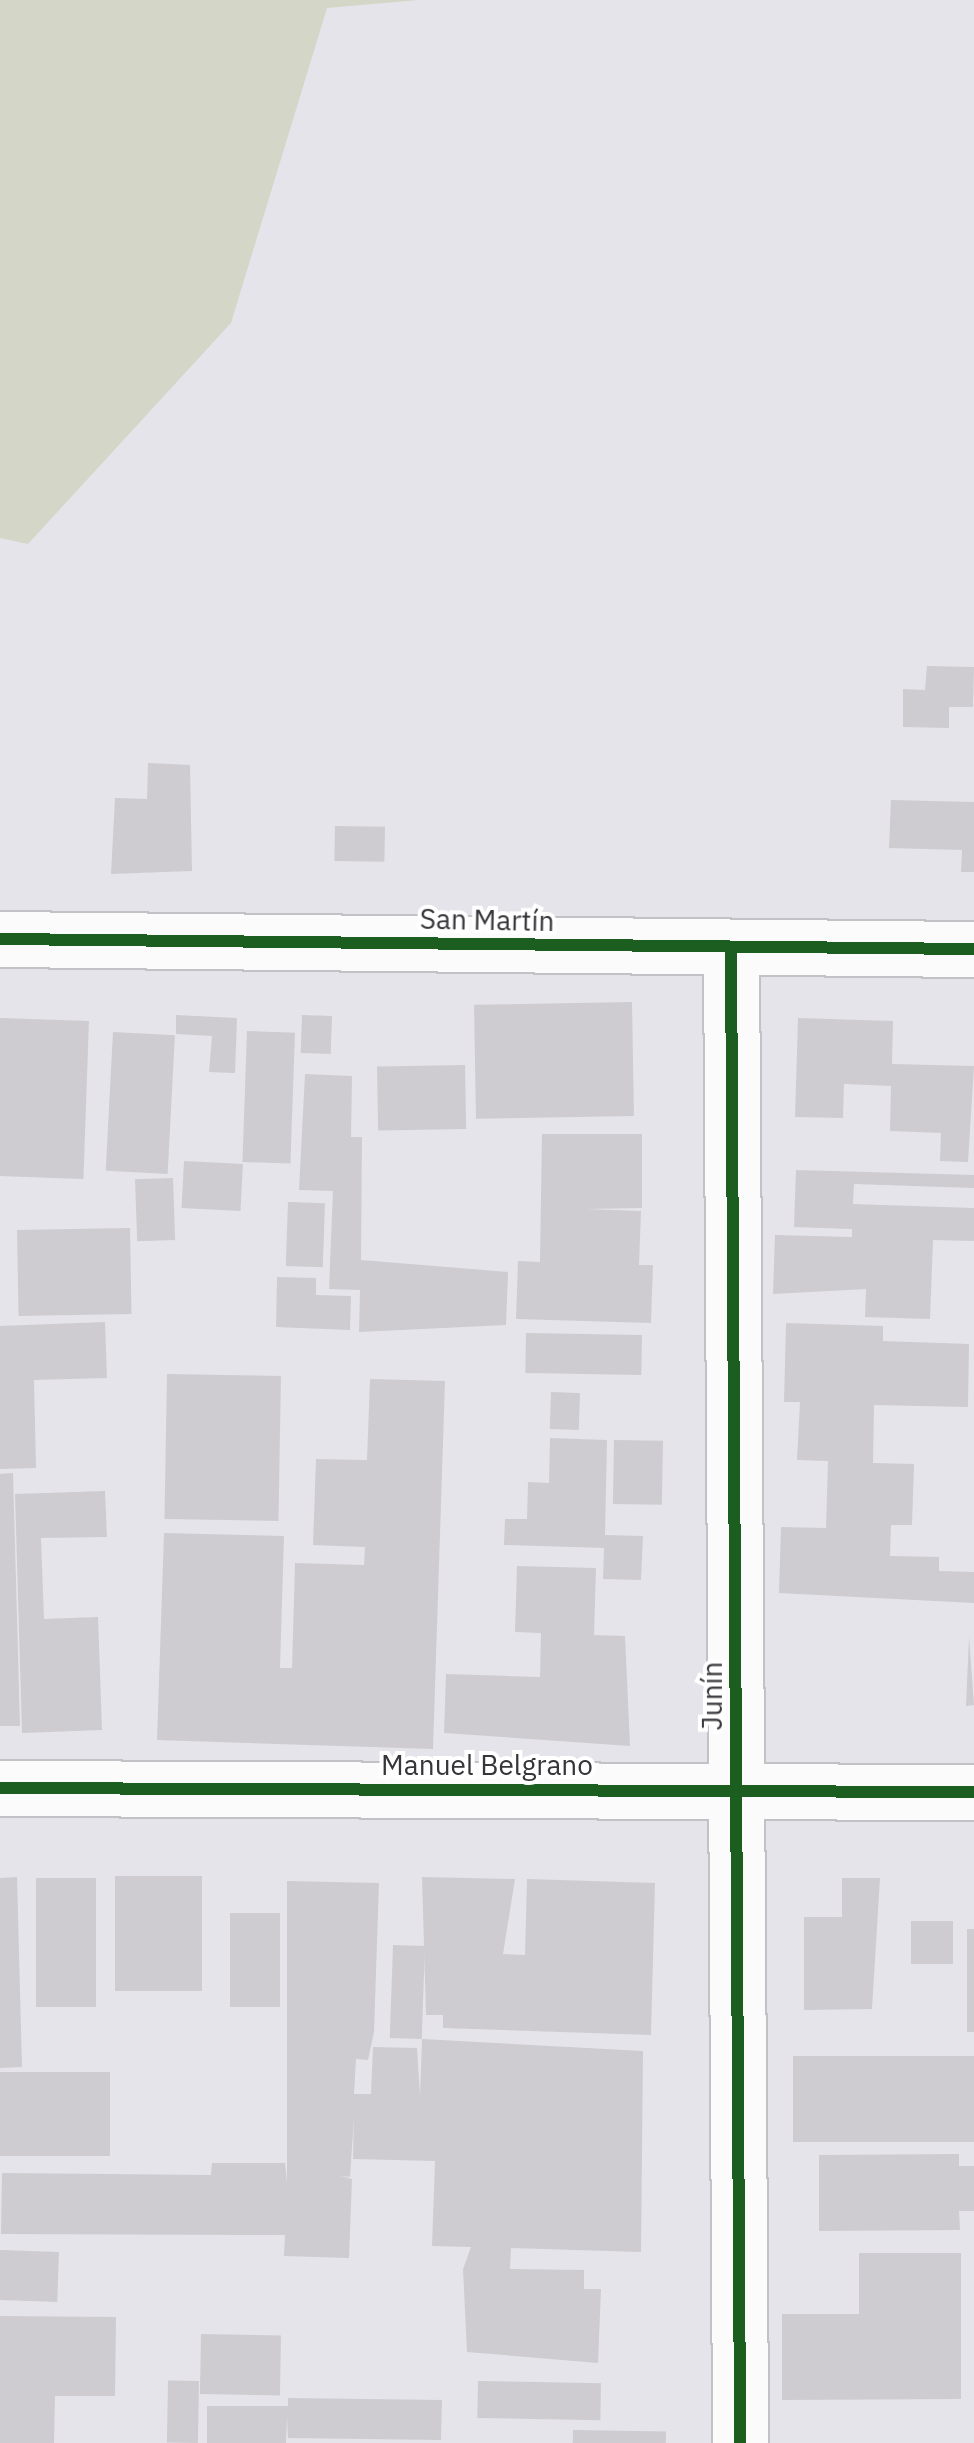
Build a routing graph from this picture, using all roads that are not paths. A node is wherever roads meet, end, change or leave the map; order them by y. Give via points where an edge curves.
1 (0, 939) edge
2 (731, 949) junction
3 (974, 949) edge
4 (0, 1788) edge
5 (738, 1791) junction
6 (974, 1792) edge
7 (740, 2443) edge

1 - 2 street, San Martín
2 - 3 street, San Martín
2 - 5 street, Junín
4 - 5 street, Manuel Belgrano
5 - 6 street, Manuel Belgrano
5 - 7 street, Junín

